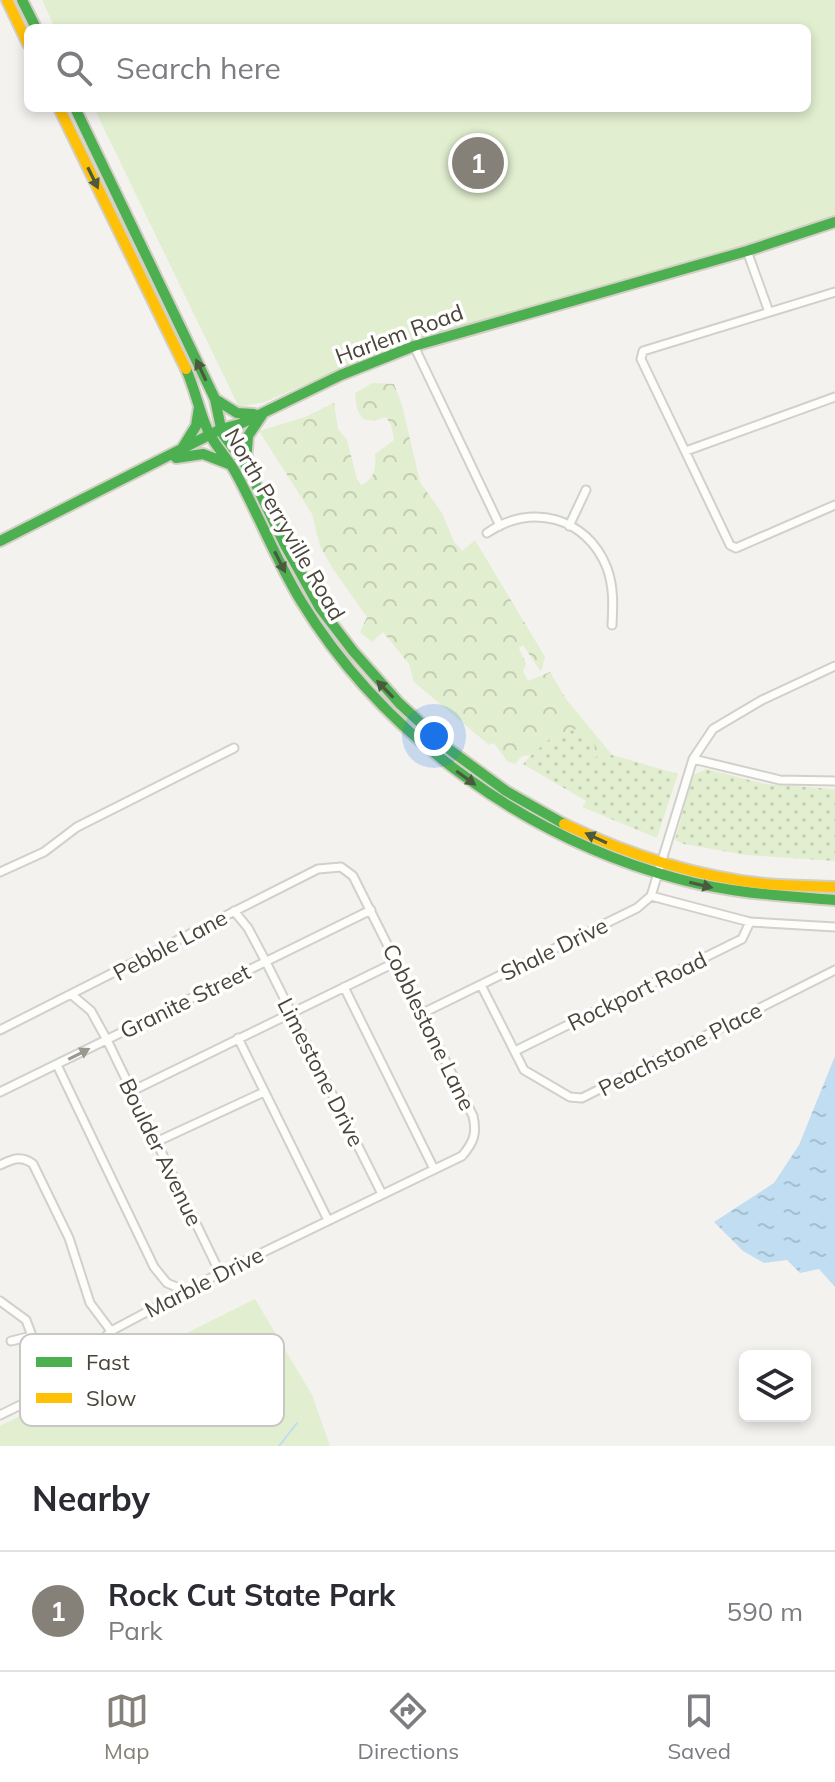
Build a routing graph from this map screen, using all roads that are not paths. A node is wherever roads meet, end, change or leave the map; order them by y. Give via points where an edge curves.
1 (7, 0) edge
2 (22, 0) edge
3 (34, 24) edge
4 (24, 36) edge
5 (61, 112) edge
6 (77, 112) edge
7 (835, 222) edge
8 (747, 251) junction
9 (835, 292) edge
10 (769, 312) junction
11 (414, 346) junction
12 (196, 390) junction
13 (835, 397) edge
14 (215, 399) junction
15 (264, 412) junction
16 (221, 429) junction
17 (210, 434) junction
18 (686, 451) junction
19 (162, 461) junction
20 (246, 464) junction
21 (235, 470) junction
22 (586, 490) dead end
23 (835, 505) edge
24 (500, 526) junction
25 (569, 526) junction
26 (487, 533) dead end
27 (0, 541) edge
28 (612, 625) dead end
29 (835, 666) edge
30 (234, 748) dead end
31 (693, 759) junction
32 (835, 781) edge
33 (341, 867) joint
34 (658, 869) junction
35 (0, 872) edge
36 (835, 887) edge
37 (651, 896) junction
38 (835, 900) edge
39 (371, 910) junction
40 (234, 911) junction
41 (750, 922) junction
42 (835, 927) edge
43 (266, 962) junction
44 (396, 962) junction
45 (835, 970) edge
46 (481, 985) junction
47 (344, 987) junction
48 (72, 995) junction
49 (291, 1012) junction
50 (423, 1013) junction
51 (0, 1030) edge
52 (238, 1038) junction
53 (107, 1040) junction
54 (515, 1051) junction
55 (57, 1065) junction
56 (132, 1091) junction
57 (0, 1092) edge
58 (264, 1092) junction
59 (156, 1142) junction
60 (0, 1165) edge
61 (434, 1169) junction
62 (382, 1194) junction
63 (328, 1220) junction
64 (220, 1273) junction
65 (186, 1291) junction
66 (0, 1301) edge
67 (111, 1331) junction
68 (31, 1334) edge
69 (108, 1334) edge
70 (20, 1339) edge
71 (11, 1341) dead end
72 (20, 1405) edge
73 (0, 1415) edge

1 - 4 main road
2 - 3 main road
5 -> 12 main road, North Perryville Road
14 -> 6 main road, North Perryville Road
7 - 8 main road, Harlem Road
8 - 10 street
8 - 11 main road, Harlem Road
9 - 10 street
10 - 18 street via 643,351 641,359
11 - 15 main road, Harlem Road
11 - 24 street
12 - 17 main road, North Perryville Road
12 - 19 main road via 196,426 181,450
13 - 18 street
14 - 15 main road via 237,413
14 - 16 main road, North Perryville Road
15 - 16 main road, Harlem Road
15 - 20 main road via 248,436
16 - 17 main road, Harlem Road
16 - 20 main road, North Perryville Road
17 - 19 main road, Harlem Road
17 - 21 main road, North Perryville Road
18 - 23 street via 736,548
19 - 21 main road via 203,454
19 - 27 main road, Harlem Road
34 -> 20 main road, North Perryville Road via 536,810 424,730 321,610
21 -> 34 main road, North Perryville Road via 309,613 353,674 407,730 455,771 520,814 562,837
22 - 25 street
24 - 25 street via 539,515
24 - 26 street
25 - 28 street via 582,533 606,565 613,594
29 - 31 street via 713,729
30 - 35 street
31 - 32 street via 780,780
31 - 34 street
33 - 39 street, Cobblestone Lane via 353,876
33 - 40 street, Pebble Lane via 318,869
34 - 36 main road, North Perryville Road
34 - 37 street
34 -> 38 main road, North Perryville Road via 736,892
37 - 41 street
37 - 46 street, Shale Drive via 637,908
39 - 43 street, Granite Street
39 - 44 street, Cobblestone Lane
40 - 43 street, Limestone Drive
40 - 48 street, Pebble Lane
41 - 42 street
41 - 54 street, Rockport Road via 742,939
43 - 49 street, Limestone Drive
43 - 53 street, Granite Street
44 - 47 street
44 - 50 street, Cobblestone Lane
45 - 54 street, Peachstone Place via 582,1098 570,1097 524,1070
46 - 50 street, Shale Drive
46 - 54 street, Peachstone Place
47 - 49 street
47 - 61 street
48 - 51 street, Pebble Lane
48 - 53 street, Boulder Avenue via 91,1011
49 - 52 street
49 - 62 street, Limestone Drive
50 - 61 street, Cobblestone Lane via 477,1130 462,1156
52 - 56 street
52 - 58 street
55 -> 53 street, Granite Street
53 - 56 street, Boulder Avenue
55 - 57 street, Granite Street
55 - 65 street via 154,1267 167,1283
56 - 59 street, Boulder Avenue
58 - 59 street
58 - 63 street
59 - 64 street, Boulder Avenue
60 - 67 street via 14,1158 33,1164 69,1238 90,1303
61 - 62 street, Cobblestone Lane
62 - 63 street, Marble Drive
63 - 64 street, Marble Drive
64 - 65 street, Marble Drive
65 - 67 street, Marble Drive
66 - 68 street via 26,1320
67 - 69 street, Marble Drive
70 - 71 street
72 - 73 street, Marble Drive

